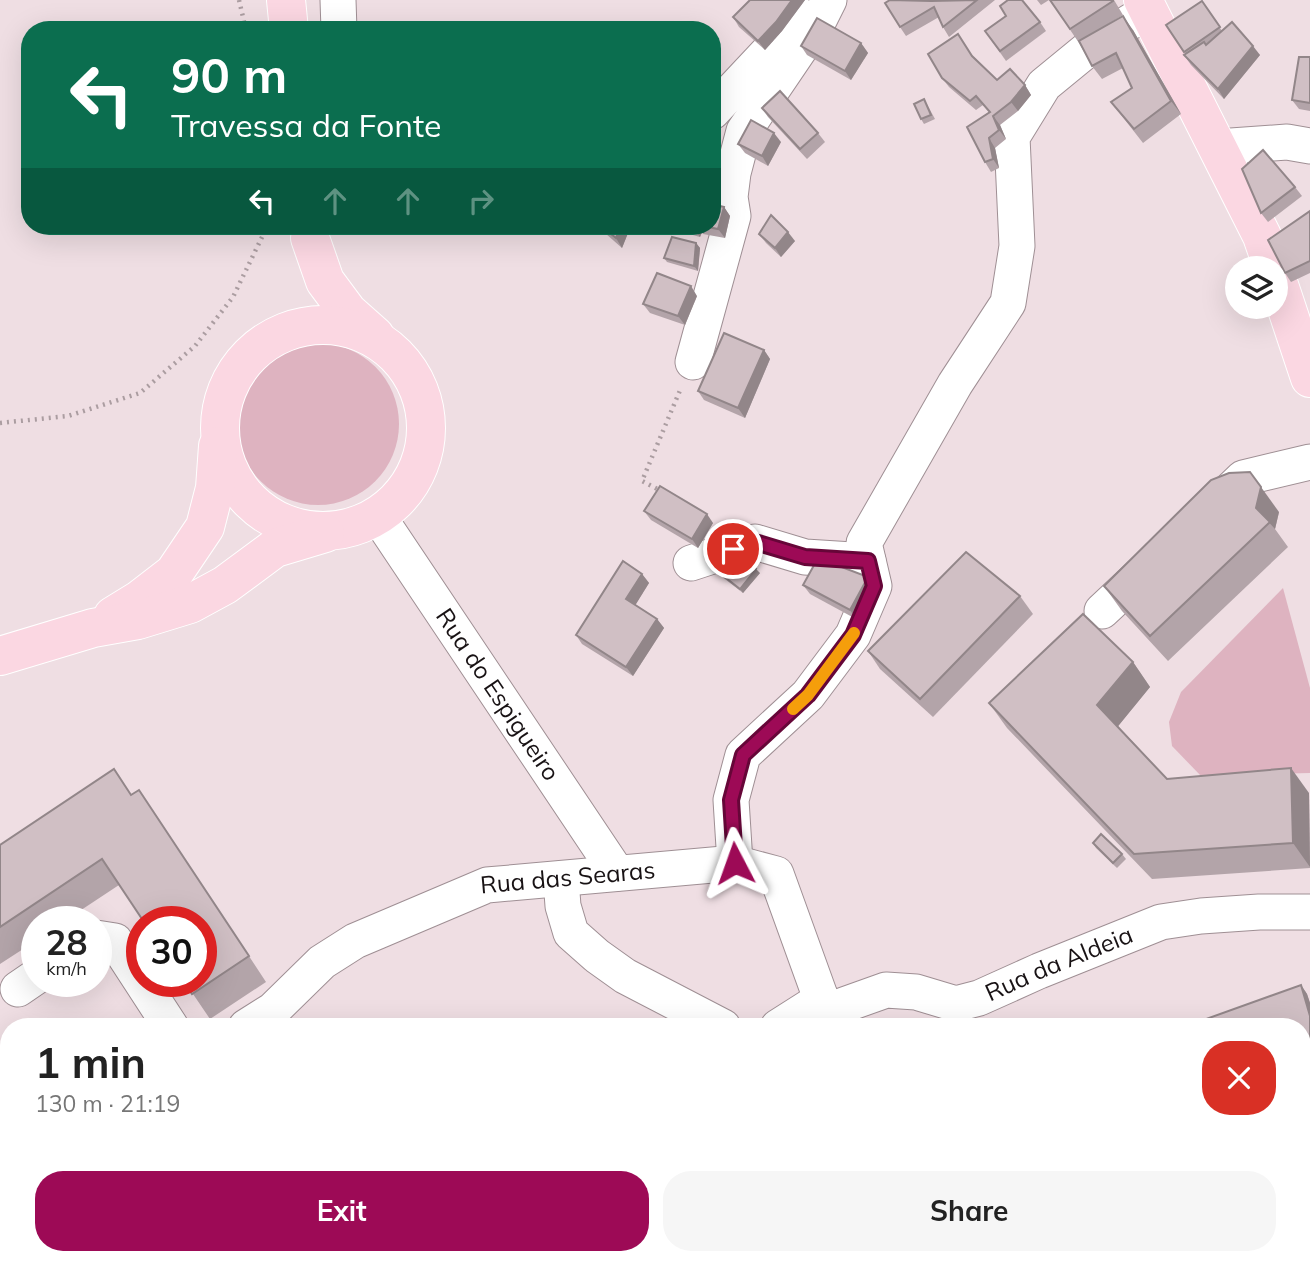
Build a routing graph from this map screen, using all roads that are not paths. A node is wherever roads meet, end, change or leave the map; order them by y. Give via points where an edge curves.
1 (286, 0) edge
2 (338, 0) edge
3 (808, 0) edge
4 (829, 0) edge
5 (1145, 5) edge
6 (288, 21) edge
7 (339, 21) edge
8 (721, 102) edge
9 (1310, 146) edge
10 (1217, 147) junction
11 (310, 235) edge
12 (311, 235) edge
13 (1269, 256) edge
14 (1288, 312) edge
15 (277, 334) junction
16 (379, 339) junction
17 (693, 362) road end
18 (1310, 378) edge
19 (219, 430) junction
20 (1310, 462) edge
21 (379, 516) junction
22 (328, 532) junction
23 (868, 561) junction
24 (691, 563) dead end
25 (1102, 611) dead end
26 (93, 628) junction
27 (0, 656) edge
28 (735, 863) junction
29 (617, 873) junction
30 (561, 879) junction
31 (1310, 912) edge
32 (112, 940) edge
33 (824, 1015) edge
34 (165, 1018) edge
35 (260, 1018) edge
36 (706, 1018) edge

1 - 6 main road
2 - 7 street
3 - 8 street via 789,30
4 - 17 street via 744,131 733,173 733,216
5 - 10 main road
5 - 23 street via 1044,85 1012,136 1017,246 1008,303 955,384 864,543
9 - 10 street via 1287,142
10 - 13 main road
11 - 15 main road via 305,285
12 - 16 main road via 325,281 348,312
14 - 18 main road
15 - 16 main road via 311,324 346,326
15 - 19 main road via 253,351 234,374 223,401
16 - 21 main road via 405,362 422,393 428,427 422,462 405,492
19 - 22 main road via 225,463 241,491 265,514 295,528
19 - 26 main road via 215,488 205,527 174,573
20 - 25 street via 1244,478
21 - 22 main road
21 - 29 street, Rua do Espigueiro
22 - 26 main road via 275,548 190,604
23 - 24 street via 805,557 755,542
23 - 28 street via 874,586 853,635 808,695 743,755 731,800
26 - 27 main road
28 - 29 street, Rua das Searas
28 - 33 street, Rua das Searas via 776,874
29 - 30 street, Rua das Searas
30 - 35 street, Rua das Searas via 486,886 355,941 323,962
30 - 36 street via 571,933 625,976
31 - 33 street, Rua da Aldeia via 1161,922 979,998 956,1004 916,992 886,990
32 - 34 street

